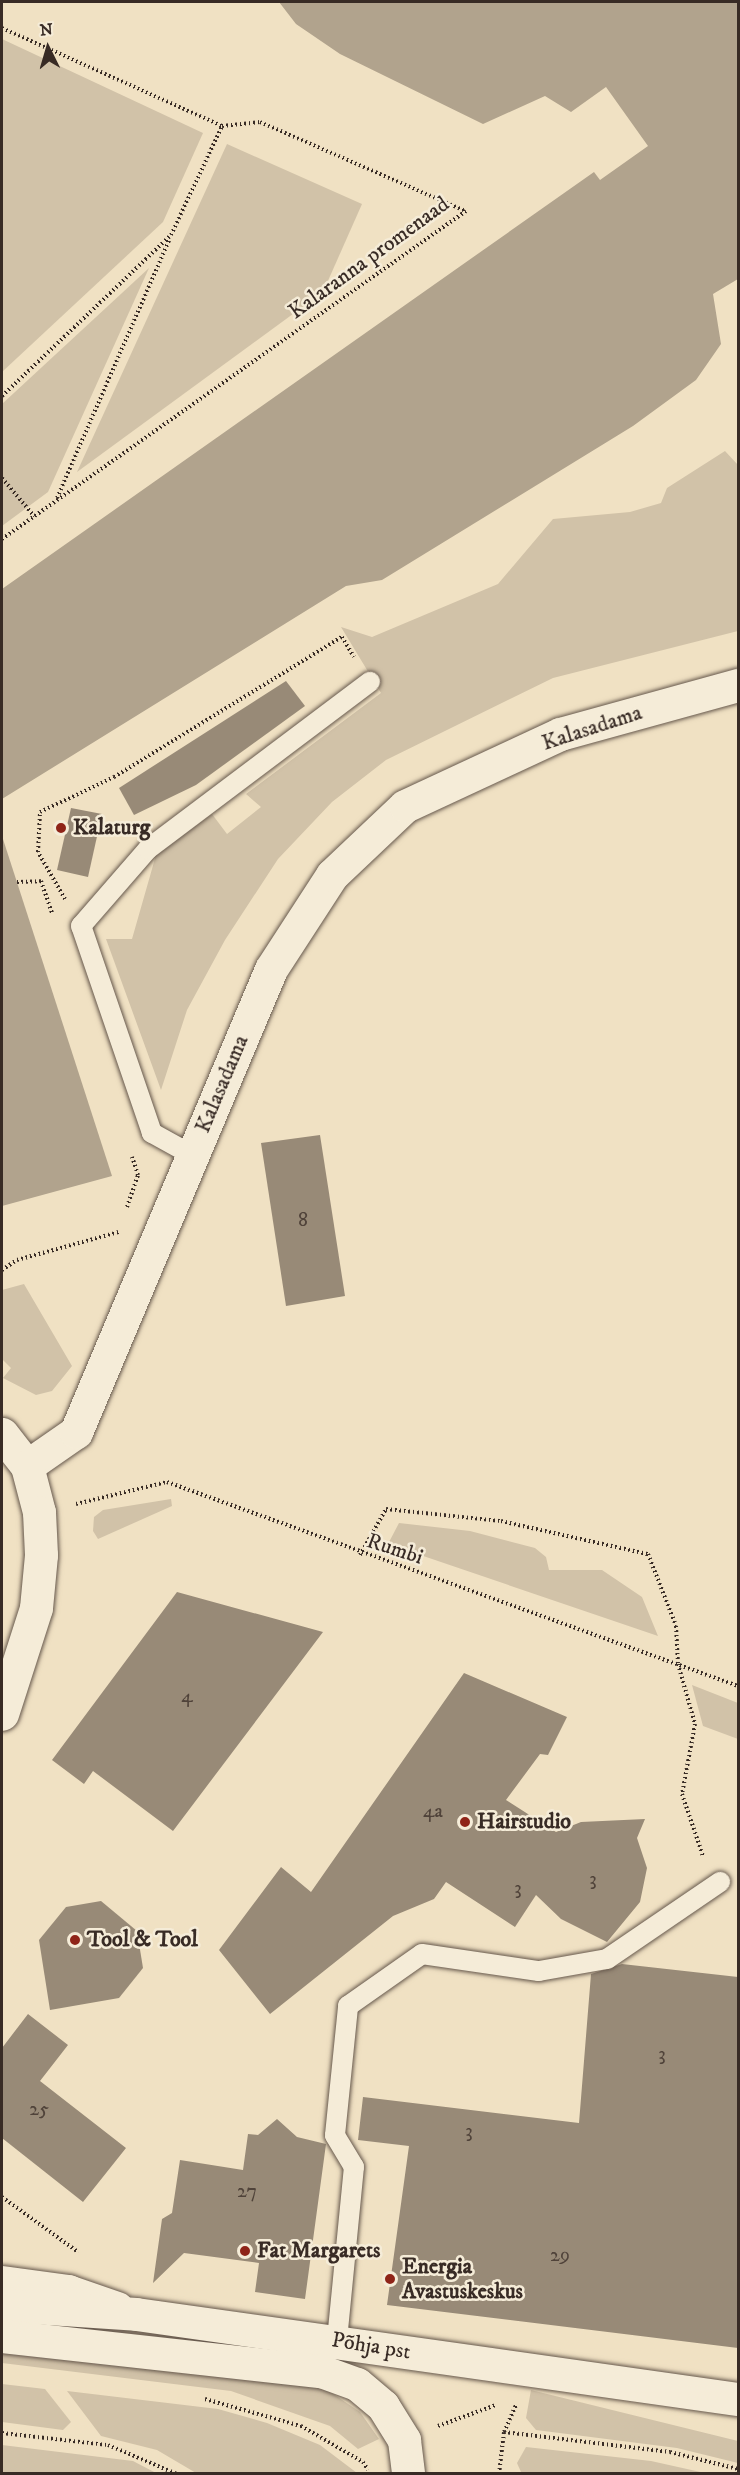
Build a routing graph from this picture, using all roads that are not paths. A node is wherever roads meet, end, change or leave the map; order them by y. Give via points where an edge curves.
1 (370, 682) road end
2 (738, 685) edge
3 (192, 1155) junction
4 (2, 1434) edge
5 (27, 1466) junction
6 (2, 1714) edge
7 (720, 1882) road end
8 (2, 2282) edge
9 (2, 2305) edge
10 (136, 2314) junction
11 (2, 2336) edge
12 (337, 2340) junction
13 (738, 2399) edge
14 (408, 2474) edge

1 - 3 lane via 148,849 81,926 152,1133
2 - 3 street, Kalasadama via 560,734 405,806 332,876 271,969
3 - 5 street, Kalasadama via 76,1432
4 - 5 street
5 - 6 street via 39,1512 36,1608
7 - 12 lane via 607,1959 539,1971 422,1954 348,2006 335,2135 354,2168
8 - 10 street via 68,2291
9 - 10 street, Põhja pst
10 - 12 street, Põhja pst
11 - 14 street via 321,2371 357,2384 383,2406 404,2440
12 - 13 street, Põhja pst

